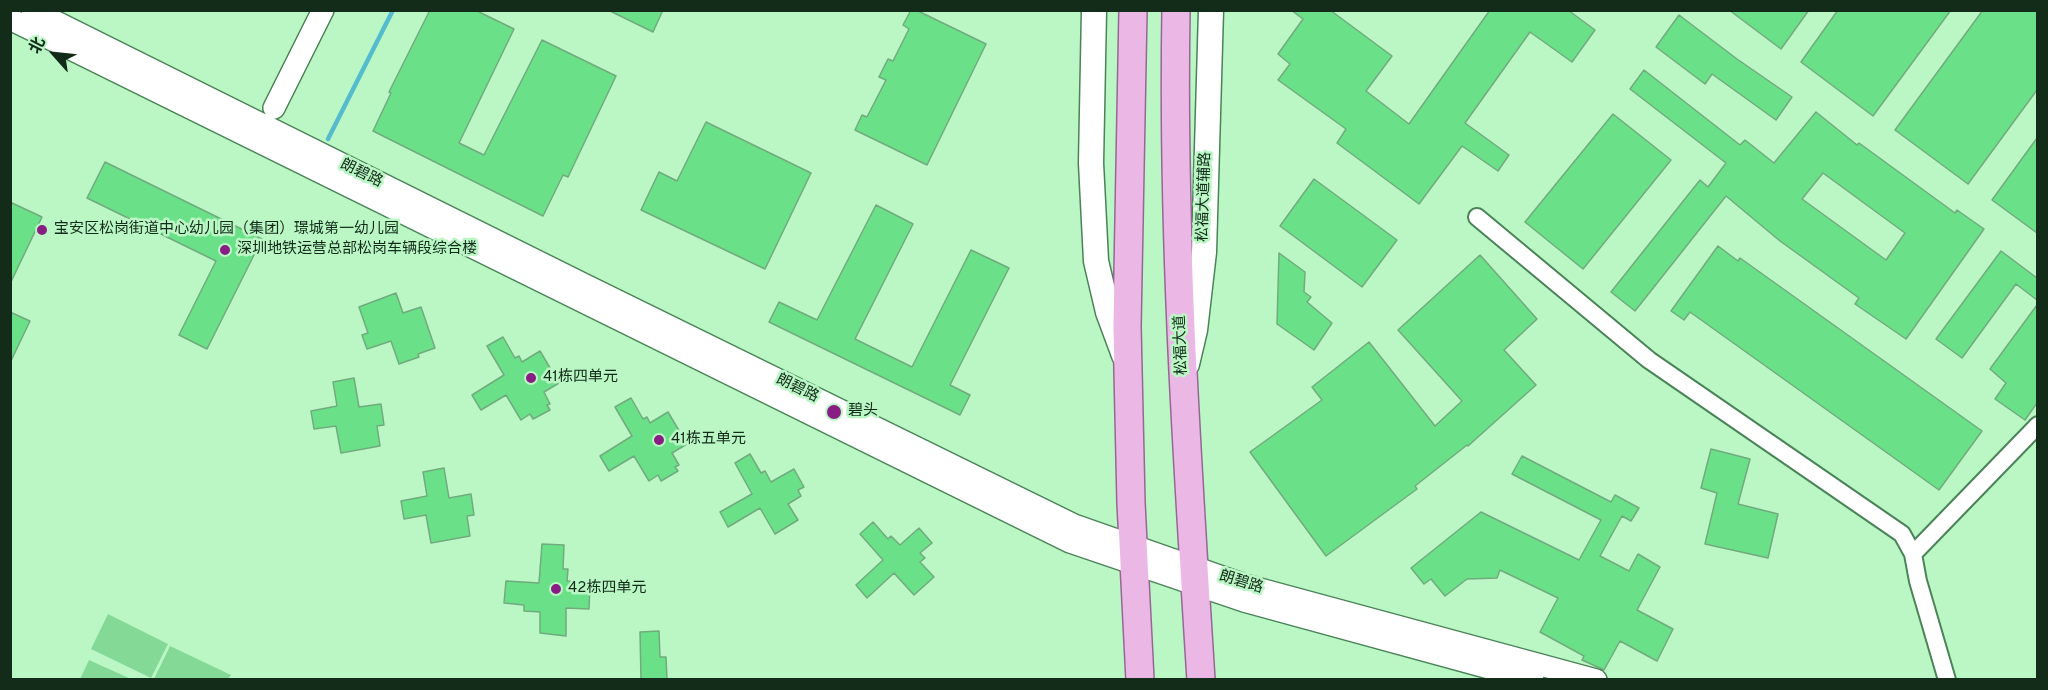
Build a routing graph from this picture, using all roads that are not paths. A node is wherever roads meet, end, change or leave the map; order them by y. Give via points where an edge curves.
1 (32, 10) edge
2 (323, 10) edge
3 (1094, 10) edge
4 (1133, 10) edge
5 (1176, 10) edge
6 (1211, 10) edge
7 (10, 19) edge
8 (274, 108) dead end
9 (1477, 218) dead end
10 (1128, 368) junction
11 (1183, 381) junction
12 (2037, 425) edge
13 (1913, 554) junction
14 (1134, 555) junction
15 (1194, 576) junction
16 (1557, 674) edge
17 (1140, 680) edge
18 (1201, 680) edge
19 (1533, 680) edge
20 (1596, 680) edge
21 (1947, 680) edge

1 - 14 street, 朗碧路
2 - 8 street
3 - 10 main road via 1091,163 1096,261 1108,312
4 - 10 main road
5 - 11 main road, 松福大道
6 - 11 main road, 松福大道辅路 via 1201,292
7 - 14 street, 朗碧路 via 1070,542
9 - 13 street via 1649,360 1902,534
10 - 14 main road
11 - 15 main road, 松福大道
12 - 13 street
13 - 21 street
14 - 15 street, 朗碧路
14 - 17 main road
15 - 16 street, 朗碧路 via 1245,585
15 - 18 main road, 松福大道
15 - 19 street, 朗碧路 via 1244,601
16 - 20 street, 朗碧路

